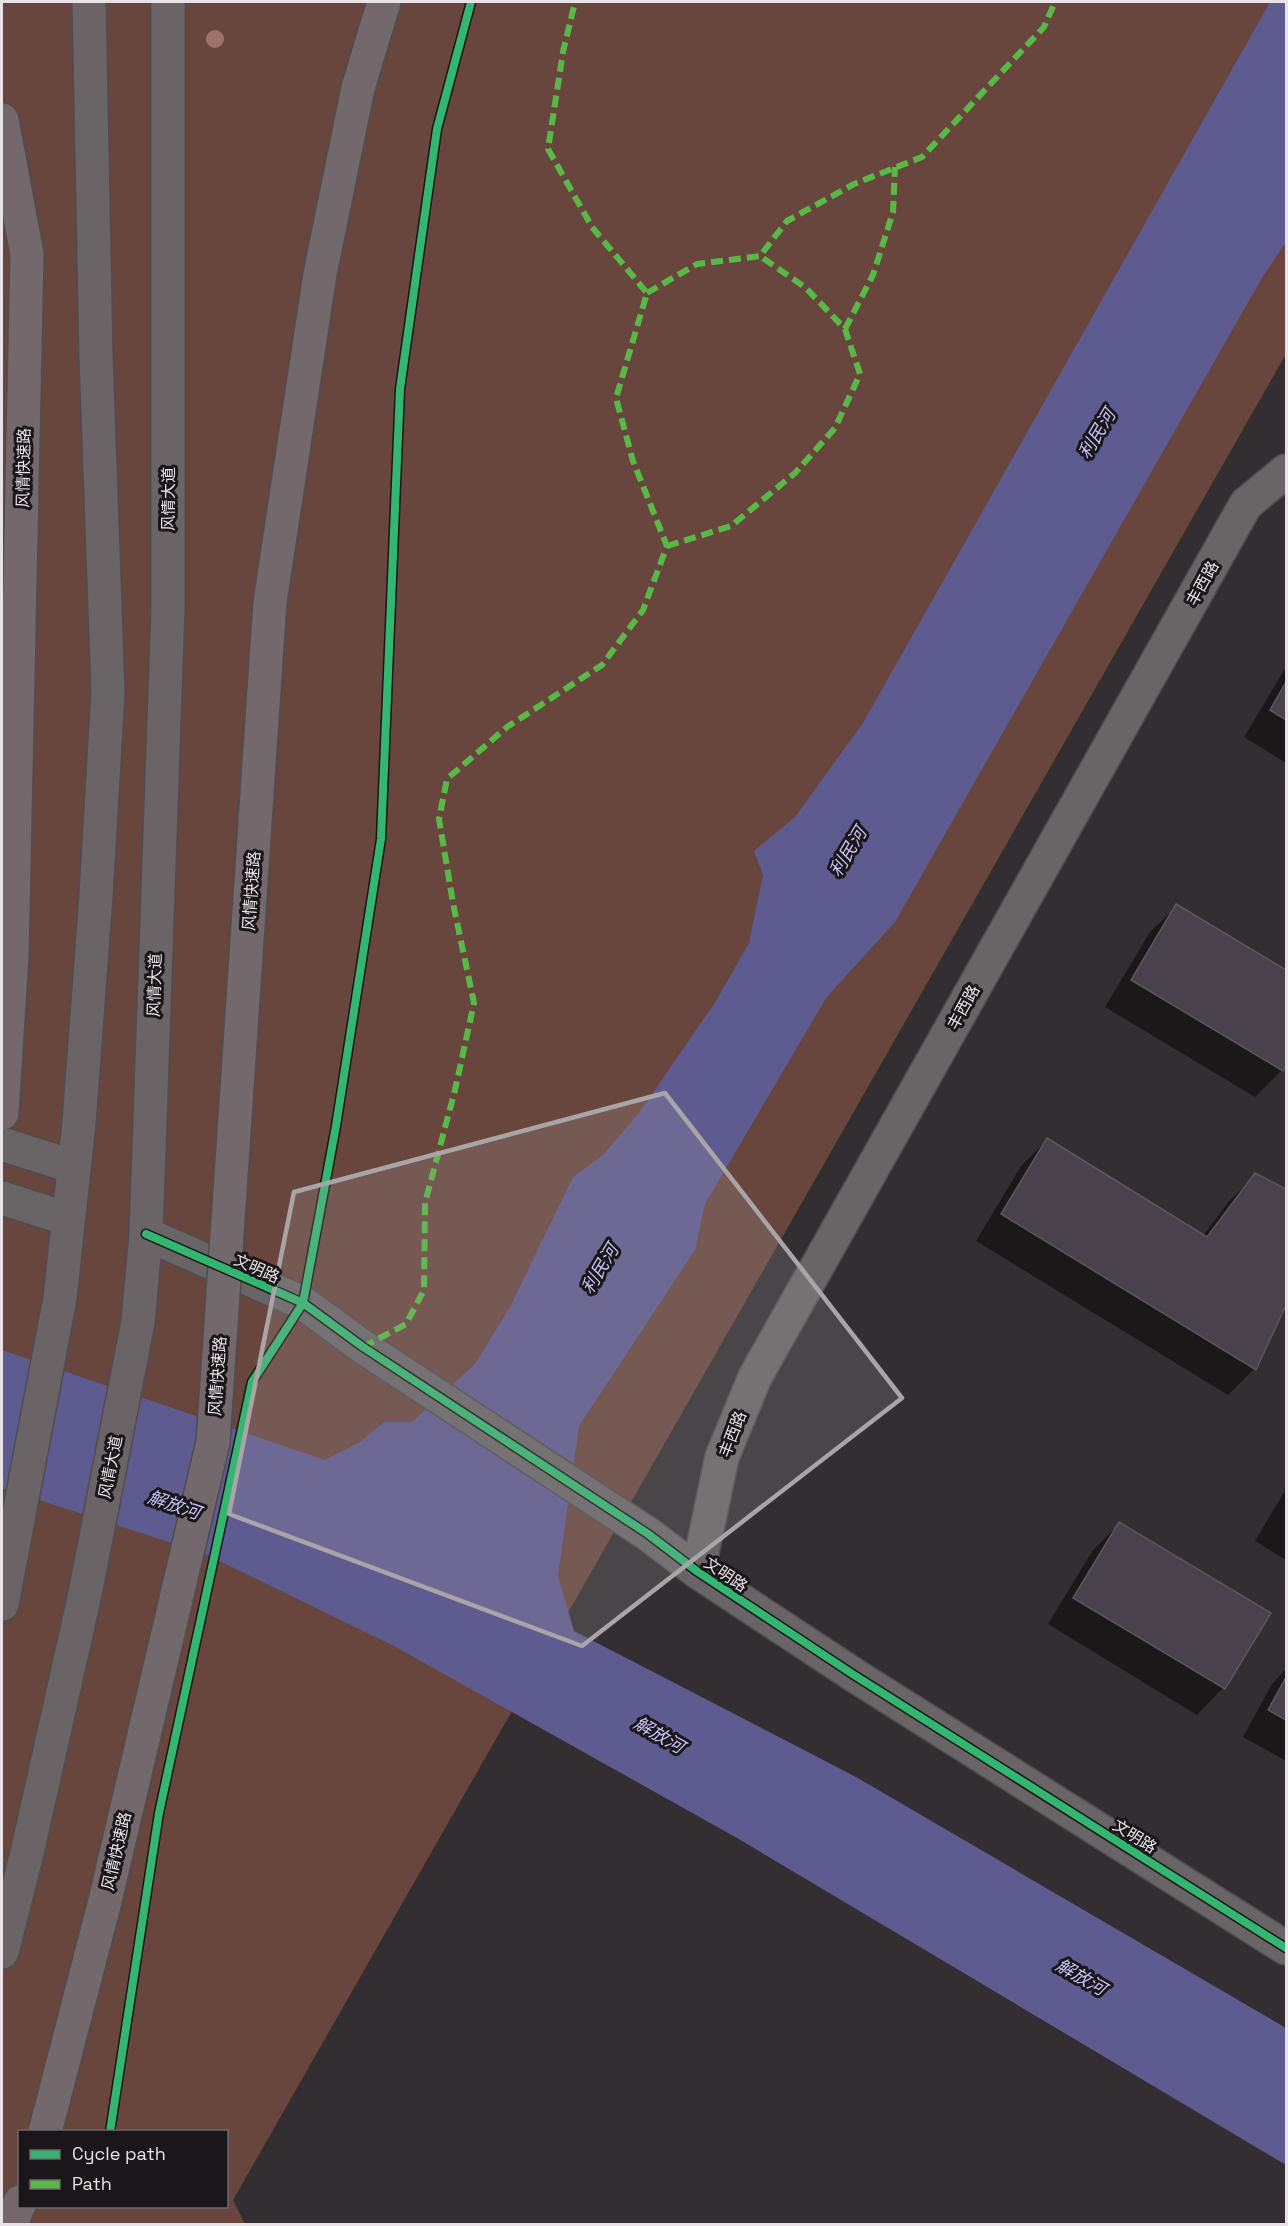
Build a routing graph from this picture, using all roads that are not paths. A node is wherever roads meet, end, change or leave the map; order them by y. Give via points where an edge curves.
1 (89, 2) edge
2 (168, 2) edge
3 (384, 2) edge
4 (2, 120) edge
5 (1287, 471) edge
6 (2, 1113) edge
7 (2, 1144) edge
8 (74, 1167) junction
9 (2, 1198) edge
10 (68, 1219) junction
11 (146, 1234) junction
12 (698, 1572) junction
13 (2, 1604) edge
14 (1287, 1948) edge
15 (2, 1953) edge
16 (46, 2130) edge
17 (18, 2207) edge
18 (11, 2224) edge

1 - 8 main road via 108,692
2 - 11 main road, 风情大道 via 168,608
3 - 16 highway, 风情快速路, bridge via 358,88 320,274 270,602 213,1442 105,1901
4 - 6 highway, 风情快速路 via 27,254 12,957
5 - 12 street, 丰西路 via 1246,504 754,1377 722,1457
7 - 8 street
8 - 10 main road
9 - 10 street
10 - 13 main road via 60,1298
11 - 12 street, 文明路 via 303,1303 387,1363 648,1534
11 - 15 main road, 风情大道 via 138,1322 85,1594
12 - 14 street, 文明路
17 - 18 highway

